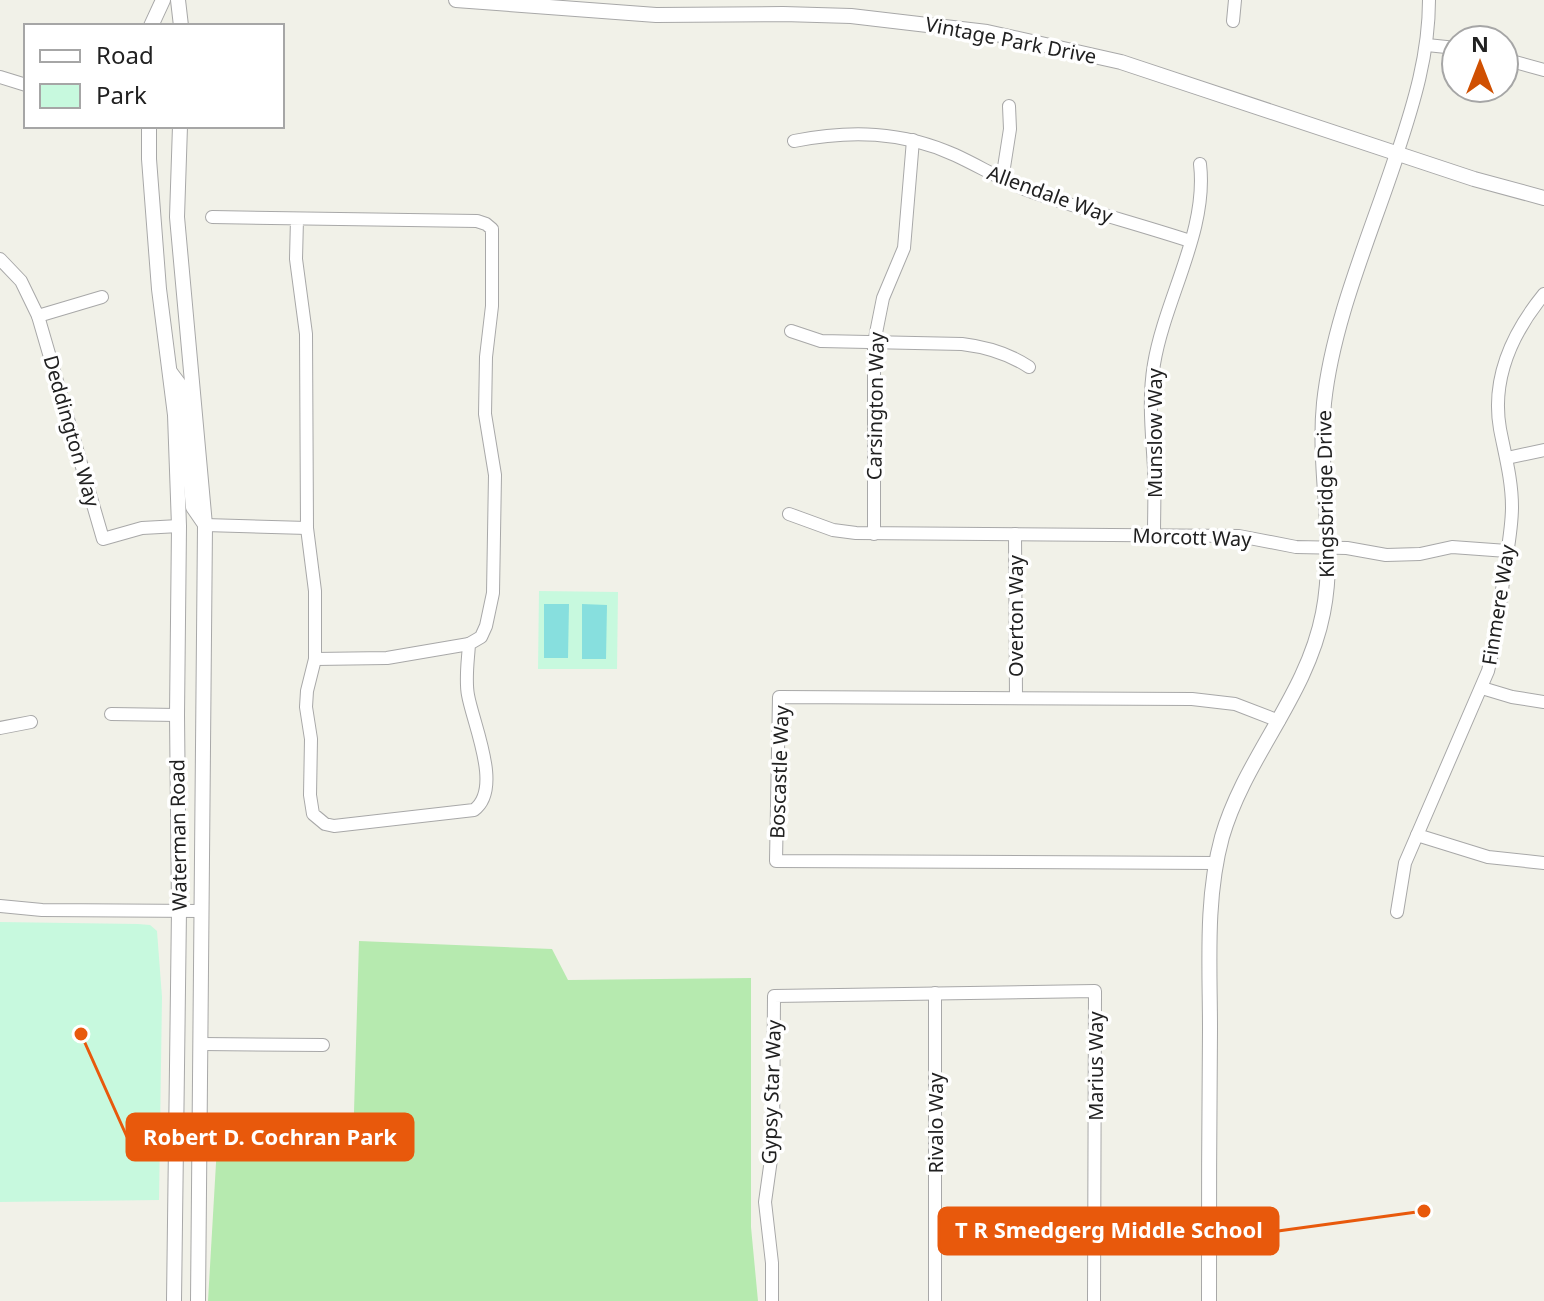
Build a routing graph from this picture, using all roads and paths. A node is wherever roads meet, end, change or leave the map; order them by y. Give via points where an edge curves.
1 (163, 0) edge
2 (178, 0) edge
3 (456, 0) edge
4 (1235, 0) edge
5 (1429, 0) edge
6 (1233, 21) dead end
7 (152, 24) edge
8 (181, 24) edge
9 (1427, 45) junction
10 (1440, 46) edge
11 (1520, 63) edge
12 (1544, 70) edge
13 (0, 77) edge
14 (24, 84) edge
15 (1009, 106) dead end
16 (149, 128) edge
17 (180, 128) edge
18 (913, 140) junction
19 (794, 141) dead end
20 (1397, 154) junction
21 (1200, 164) dead end
22 (1002, 180) junction
23 (1544, 198) edge
24 (212, 217) dead end
25 (297, 219) junction
26 (1190, 241) junction
27 (0, 259) edge
28 (1544, 294) edge
29 (102, 297) dead end
30 (38, 316) junction
31 (791, 331) dead end
32 (874, 343) junction
33 (1029, 367) dead end
34 (167, 369) junction
35 (1544, 450) edge
36 (1507, 458) junction
37 (789, 514) dead end
38 (205, 525) junction
39 (179, 526) junction
40 (307, 528) junction
41 (874, 534) junction
42 (1015, 534) junction
43 (1154, 535) junction
44 (1329, 548) junction
45 (1507, 551) junction
46 (469, 644) junction
47 (315, 659) junction
48 (1482, 688) junction
49 (1016, 698) junction
50 (1544, 702) edge
51 (111, 714) dead end
52 (177, 715) junction
53 (1279, 721) junction
54 (31, 722) dead end
55 (0, 728) edge
56 (1417, 835) junction
57 (1216, 863) junction
58 (1544, 863) edge
59 (0, 906) edge
60 (179, 910) junction
61 (201, 911) junction
62 (1397, 912) dead end
63 (935, 993) junction
64 (201, 1044) junction
65 (323, 1045) dead end
66 (174, 1301) edge
67 (198, 1301) edge
68 (772, 1301) edge
69 (935, 1301) edge
70 (1094, 1301) edge
71 (1209, 1301) edge

1 - 7 street
2 - 8 street
3 - 20 street, Vintage Park Drive via 656,15 851,16 987,32 1121,62
4 - 6 street
5 - 9 street
9 - 10 street
9 - 20 street
11 - 12 street
13 - 14 street
15 - 22 street
16 - 34 street, Waterman Road
17 - 38 street, Waterman Road via 177,217
18 - 19 street, Allendale Way via 851,133
18 - 22 street, Allendale Way
18 - 32 street, Carsington Way via 904,248 883,298
20 - 23 street, Vintage Park Drive
20 - 44 street, Kingsbridge Drive via 1330,363 1322,440
21 - 26 street, Munslow Way via 1201,201
22 - 26 street, Allendale Way
24 - 25 street
25 - 40 street via 296,259 306,334
25 - 46 street via 477,221 492,229 485,414 495,475 493,593 481,637
26 - 43 street, Munslow Way via 1153,367
27 - 30 street, Deddington Way via 21,281
28 - 36 street, Finmere Way via 1512,342 1502,373 1498,408
29 - 30 street
30 - 39 street, Deddington Way via 103,539 142,528
31 - 32 street via 821,341
32 - 33 street via 983,346
32 - 41 street, Carsington Way
34 - 38 street, Waterman Road via 182,388 191,496
34 - 39 street, Waterman Road via 175,415
35 - 36 street
36 - 45 street, Finmere Way via 1512,510
37 - 41 street, Morcott Way via 833,530
38 - 40 street
38 - 61 street, Waterman Road
39 - 52 street, Waterman Road
40 - 47 street via 315,591
41 - 42 street, Morcott Way
42 - 43 street, Morcott Way
42 - 49 street, Overton Way
43 - 44 street, Morcott Way via 1239,536
44 - 45 street, Morcott Way via 1403,556 1452,547
44 - 53 street, Kingsbridge Drive via 1317,638
45 - 48 street, Finmere Way
46 - 47 street via 387,658
46 - 47 street via 467,692 488,776 479,807 334,826 318,820 311,807 306,707
48 - 50 street
48 - 56 street, Finmere Way
49 - 53 street, Boscastle Way via 1209,700
49 - 57 street, Boscastle Way via 779,697 776,861
51 - 52 street
52 - 60 street, Waterman Road
53 - 57 street, Kingsbridge Drive via 1243,782
54 - 55 street
56 - 58 street via 1488,857
56 - 62 street, Finmere Way via 1400,883
57 - 71 street, Kingsbridge Drive via 1210,928
59 - 60 street
60 - 61 street
60 - 66 street, Waterman Road
61 - 64 street, Waterman Road
63 - 68 street, Gypsy Star Way via 774,996 773,1145 765,1202
63 - 69 street, Rivalo Way
63 - 70 street, Marius Way via 1095,991
64 - 65 street
64 - 67 street, Waterman Road

